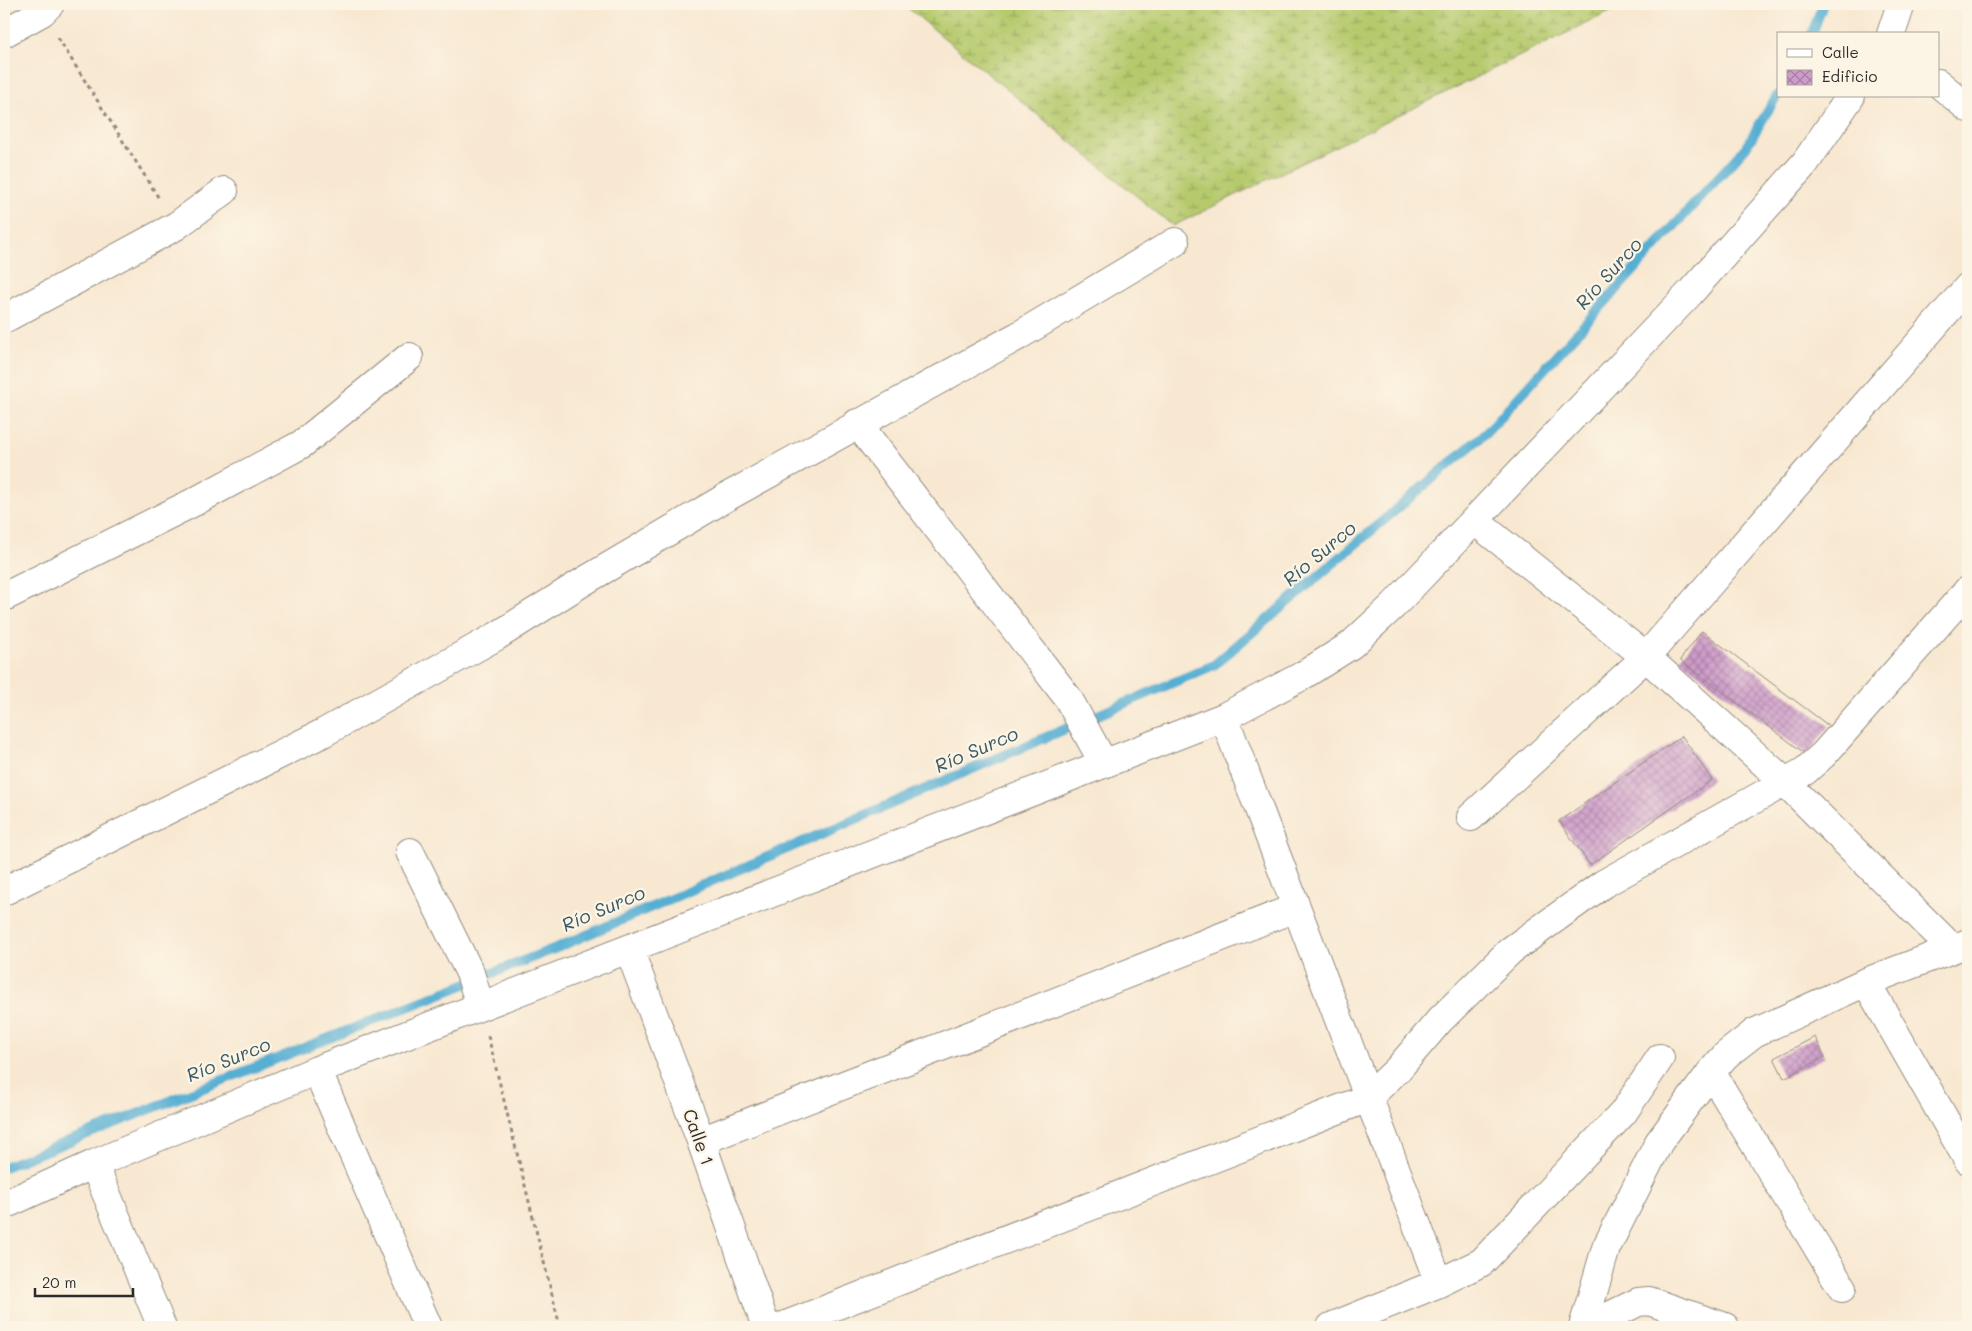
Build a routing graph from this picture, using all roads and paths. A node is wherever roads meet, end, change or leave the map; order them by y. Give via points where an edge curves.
1 (1902, 4) edge
2 (46, 8) edge
3 (1892, 32) edge
4 (4, 33) edge
5 (1950, 84) edge
6 (1850, 98) edge
7 (1968, 108) edge
8 (224, 191) dead end
9 (176, 226) junction
10 (1175, 242) dead end
11 (1968, 287) edge
12 (4, 319) edge
13 (409, 357) dead end
14 (857, 423) junction
15 (1475, 520) junction
16 (1968, 590) edge
17 (4, 597) edge
18 (1646, 657) junction
19 (1224, 717) junction
20 (1098, 752) junction
21 (1785, 782) junction
22 (1471, 817) dead end
23 (410, 852) dead end
24 (4, 891) edge
25 (1295, 908) junction
26 (1960, 946) edge
27 (629, 948) junction
28 (1866, 982) junction
29 (475, 989) junction
30 (1660, 1058) dead end
31 (317, 1070) junction
32 (1710, 1072) junction
33 (1368, 1098) junction
34 (700, 1141) junction
35 (1968, 1160) edge
36 (94, 1164) junction
37 (4, 1205) edge
38 (1439, 1283) junction
39 (1842, 1288) dead end
40 (162, 1327) edge
41 (428, 1327) edge
42 (560, 1327) edge
43 (766, 1327) edge
44 (781, 1327) edge
45 (1331, 1327) edge
46 (1583, 1327) edge
47 (1587, 1327) edge
48 (1725, 1327) edge

1 - 3 street
2 - 4 street
2 - 9 path
5 - 7 street
6 - 15 street via 1805,163 1690,293
8 - 9 street
9 - 12 street
10 - 14 street via 1018,336
11 - 18 street
13 - 17 street via 302,444
14 - 20 street via 1076,709
14 - 24 street via 581,583 498,636 323,733
15 - 18 street
15 - 19 street via 1351,645 1302,676
16 - 21 street via 1824,754 1806,771
18 - 21 street
18 - 22 street
19 - 20 street
19 - 25 street
20 - 27 street
21 - 26 street
21 - 33 street via 1603,884 1510,951
23 - 29 street
25 - 33 street
25 - 34 street
26 - 28 street
27 - 29 street
27 - 34 street, Calle 1
28 - 32 street via 1754,1033
28 - 35 street
29 - 31 street
29 - 42 path
30 - 38 street via 1623,1113 1482,1262
31 - 36 street
31 - 41 street
32 - 39 street
32 - 46 street via 1660,1142 1606,1248
33 - 38 street
33 - 44 street
34 - 43 street, Calle 1
36 - 37 street
36 - 40 street
38 - 45 street
47 - 48 street via 1638,1302 1649,1301

